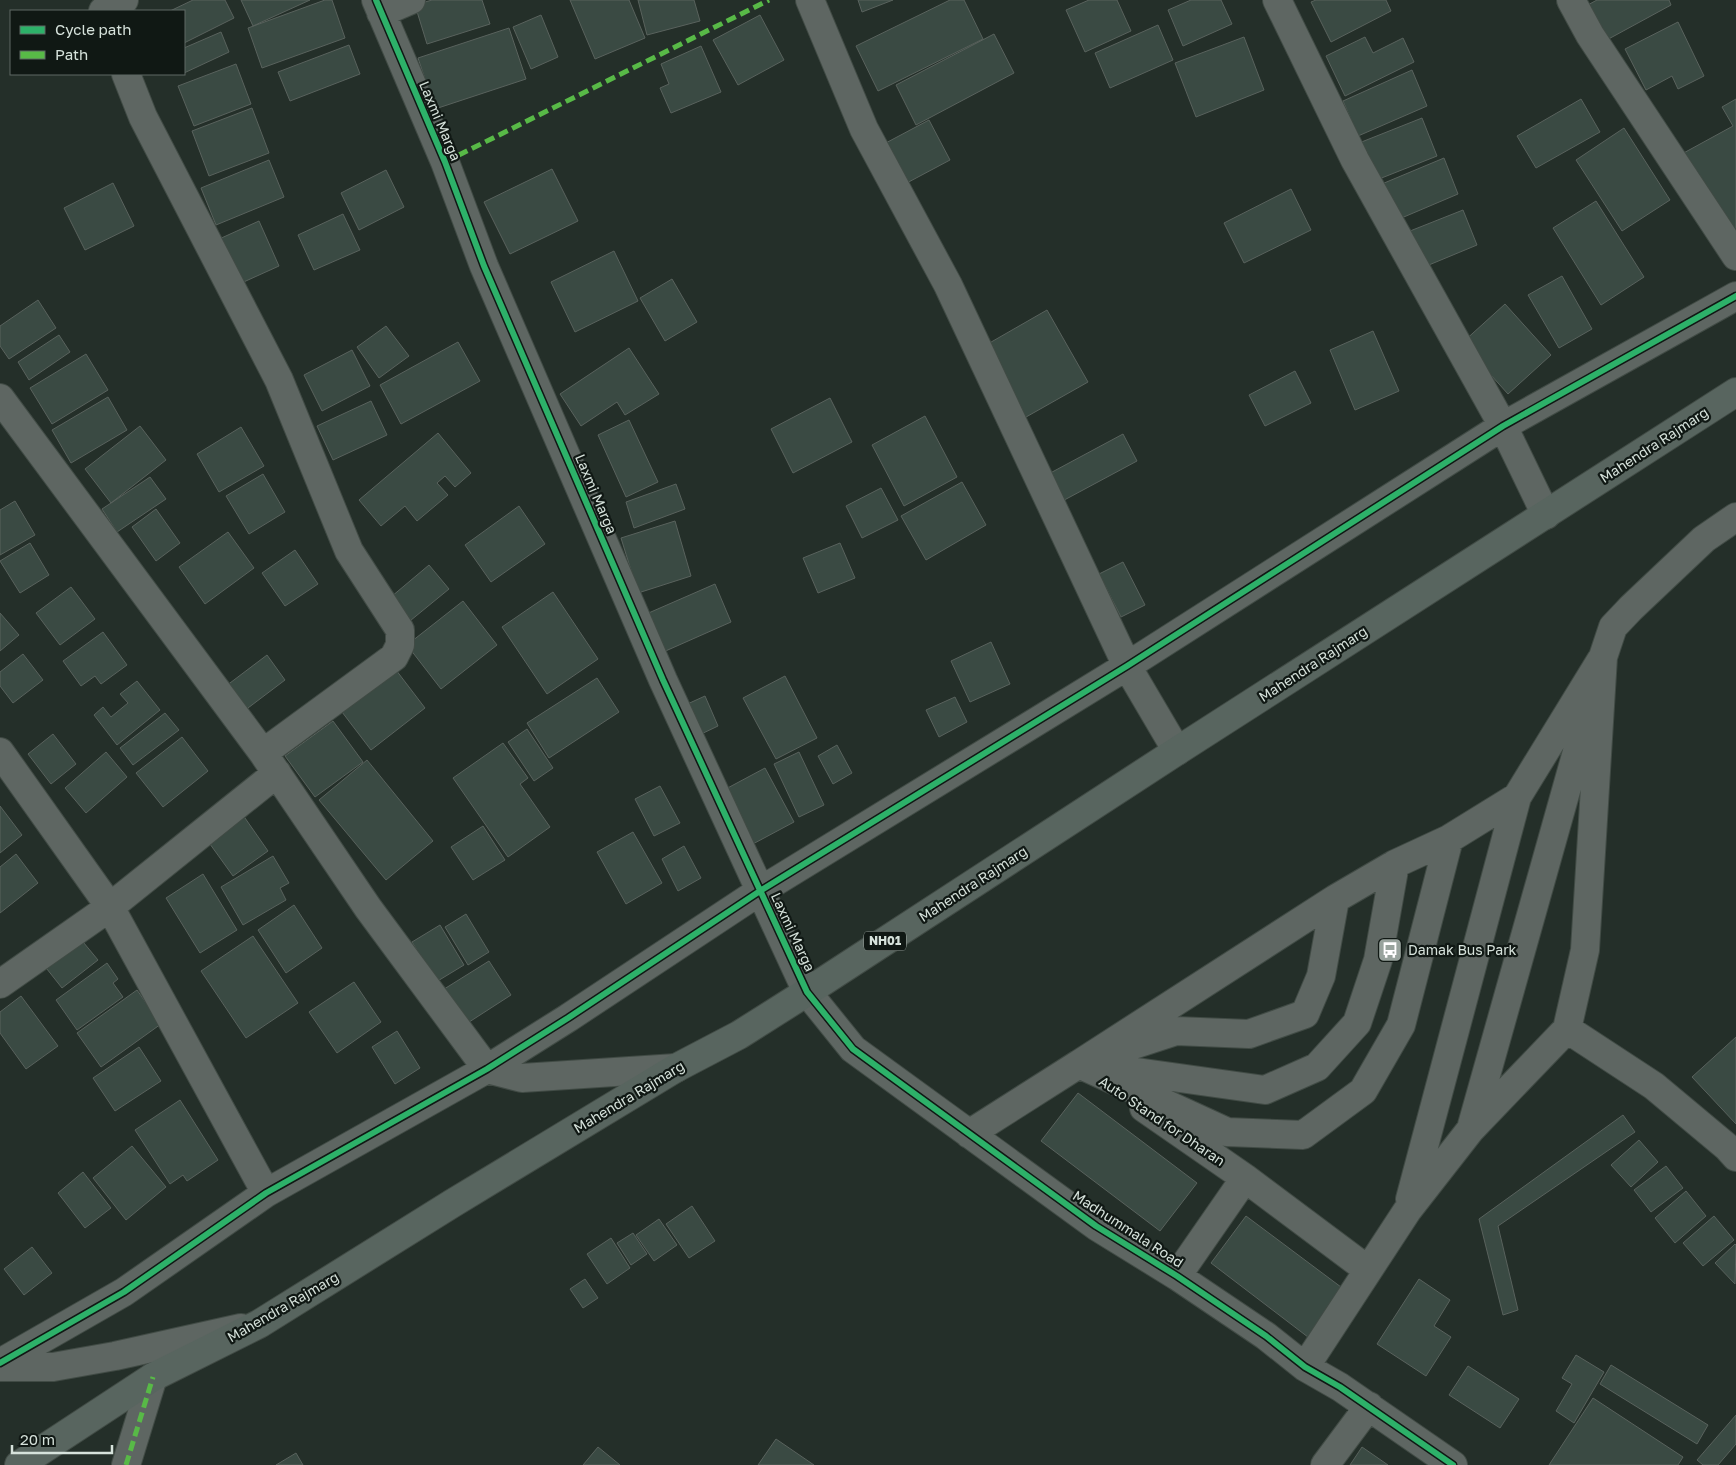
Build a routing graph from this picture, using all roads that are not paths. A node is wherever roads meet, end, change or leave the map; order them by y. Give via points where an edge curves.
1 (124, 0) edge
2 (411, 0) edge
3 (810, 0) edge
4 (1277, 0) edge
5 (1571, 0) edge
6 (379, 6) edge
7 (104, 10) edge
8 (126, 75) edge
9 (1736, 256) edge
10 (1736, 296) edge
11 (1736, 392) edge
12 (0, 398) edge
13 (1502, 426) junction
14 (1546, 515) junction
15 (1736, 517) edge
16 (1603, 657) junction
17 (1127, 666) junction
18 (1177, 751) junction
19 (0, 752) edge
20 (270, 763) junction
21 (1517, 797) junction
22 (1449, 839) junction
23 (1395, 864) junction
24 (760, 891) junction
25 (1335, 899) junction
26 (110, 907) junction
27 (0, 984) edge
28 (807, 992) junction
29 (1568, 1029) junction
30 (1079, 1064) junction
31 (676, 1068) junction
32 (487, 1069) junction
33 (1471, 1129) junction
34 (968, 1134) junction
35 (1736, 1157) edge
36 (1245, 1178) junction
37 (266, 1193) junction
38 (1407, 1211) junction
39 (1368, 1270) junction
40 (1177, 1276) junction
41 (259, 1324) junction
42 (0, 1365) edge
43 (1304, 1367) junction
44 (153, 1377) junction
45 (1368, 1406) junction
46 (18, 1465) edge
47 (126, 1465) edge
48 (1325, 1465) edge
49 (1453, 1465) edge

1 - 7 street
2 - 6 street
3 - 17 street via 864,129 948,285
4 - 13 street via 1355,160
5 - 9 street
6 - 24 street, Laxmi Marga via 445,162 484,266 663,680
8 - 20 street via 143,117 279,380 349,551 400,630 400,645 394,657
10 - 13 street
11 - 14 highway, Mahendra Rajmarg / NH01
12 - 20 street
13 - 14 street
13 - 17 street
14 - 18 highway, Mahendra Rajmarg / NH01
15 - 16 street via 1704,539 1631,608 1614,627
16 - 21 street
16 - 29 street via 1585,950
16 - 33 street
17 - 18 street
17 - 24 street
18 - 28 highway, Mahendra Rajmarg / NH01
19 - 26 street
20 - 26 street
20 - 32 street via 368,908
21 - 22 street
21 - 38 street
22 - 23 street
22 - 30 street via 1401,1025 1363,1091 1303,1135 1227,1132
23 - 25 street
23 - 30 street via 1378,960 1357,1023 1317,1067 1266,1090
24 - 28 street, Laxmi Marga
24 - 32 street
25 - 30 street
25 - 30 street via 1321,976 1305,1014 1249,1034 1176,1031
26 - 27 street
26 - 37 street
28 - 31 highway, Mahendra Rajmarg / NH01 via 739,1035
28 - 34 street, Madhummala Road via 853,1050
29 - 33 street
29 - 35 street via 1654,1086
30 - 34 street
30 - 36 street, Auto Stand for Dharan
31 - 32 street via 522,1078
31 - 41 highway, Mahendra Rajmarg / NH01
32 - 37 street
33 - 38 street
34 - 40 street, Madhummala Road via 1096,1226
36 - 39 street, Auto Stand for Dharan
36 - 40 street
37 - 42 street via 124,1292
38 - 39 street
39 - 43 street
40 - 43 street, Madhummala Road via 1266,1336
41 - 42 street via 53,1367
41 - 44 highway, Mahendra Rajmarg / NH01
43 - 45 street, Madhummala Road
44 - 46 highway, Mahendra Rajmarg / NH01
44 - 47 street
45 - 48 street
45 - 49 street, Madhummala Road

